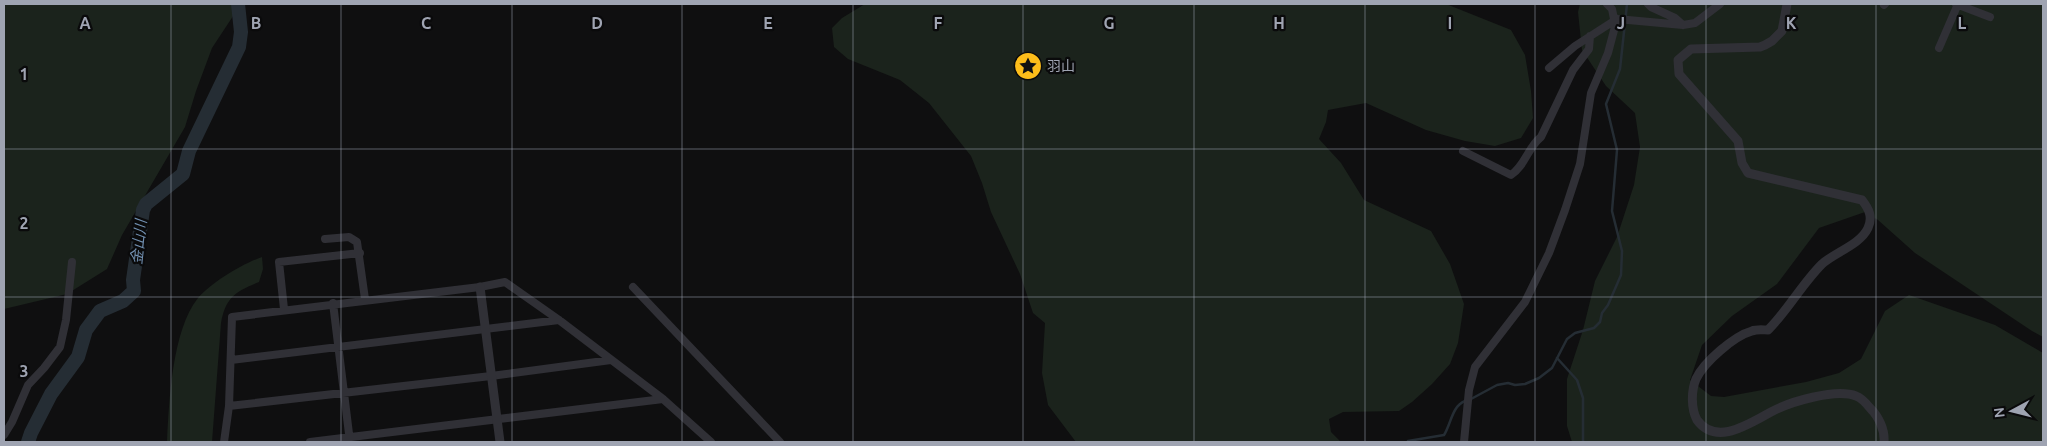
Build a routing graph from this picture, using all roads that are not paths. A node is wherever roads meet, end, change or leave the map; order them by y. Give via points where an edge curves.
1 (1607, 4) edge
2 (1648, 4) edge
3 (1720, 4) edge
4 (1787, 4) edge
5 (1957, 4) edge
6 (1990, 17) dead end
7 (1616, 19) junction
8 (1683, 25) junction
9 (1590, 36) junction
10 (1939, 48) dead end
11 (1549, 68) dead end
12 (1462, 151) dead end
13 (325, 239) dead end
14 (360, 253) junction
15 (72, 262) dead end
16 (480, 287) junction
17 (633, 287) dead end
18 (365, 300) junction
19 (334, 304) junction
20 (284, 309) junction
21 (559, 320) junction
22 (485, 330) junction
23 (339, 347) junction
24 (231, 360) junction
25 (611, 360) junction
26 (491, 376) junction
27 (345, 392) junction
28 (663, 399) junction
29 (229, 406) junction
30 (496, 420) junction
31 (4, 435) edge
32 (350, 440) edge
33 (224, 442) edge
34 (310, 442) edge
35 (500, 442) edge
36 (711, 442) edge
37 (780, 442) edge
38 (1464, 442) edge
39 (1884, 442) edge

1 - 7 street
2 - 8 street
3 - 8 street via 1695,23
4 - 39 street via 1782,31 1772,41 1760,47 1691,49 1678,60 1679,74 1738,141 1742,163 1748,173 1862,200 1870,210 1868,229 1823,263 1768,330 1752,330 1733,340 1703,366 1692,395 1694,415 1705,434 1724,440 1771,412 1799,401 1842,393 1856,396 1876,414
5 - 6 street
5 - 10 street
7 - 8 street
7 - 9 street
7 - 38 street via 1608,53 1591,93 1580,164 1550,253 1525,302 1475,367
9 - 11 street
9 - 12 street via 1589,49 1573,70 1541,137 1533,143 1517,171 1511,175
13 - 14 street via 349,237 357,242
14 - 18 street
14 - 20 street via 279,262
15 - 31 street via 60,347 28,385
16 - 18 street
16 - 21 street via 505,282
16 - 22 street
17 - 37 street
18 - 19 street
19 - 20 street
19 - 23 street
20 - 24 street via 232,316
21 - 22 street
21 - 25 street
22 - 23 street
22 - 26 street
23 - 24 street
23 - 27 street
24 - 29 street
25 - 26 street
25 - 28 street
26 - 27 street
26 - 30 street
27 - 29 street
27 - 32 street
28 - 30 street
28 - 36 street
29 - 33 street
30 - 32 street
30 - 35 street
32 - 34 street

